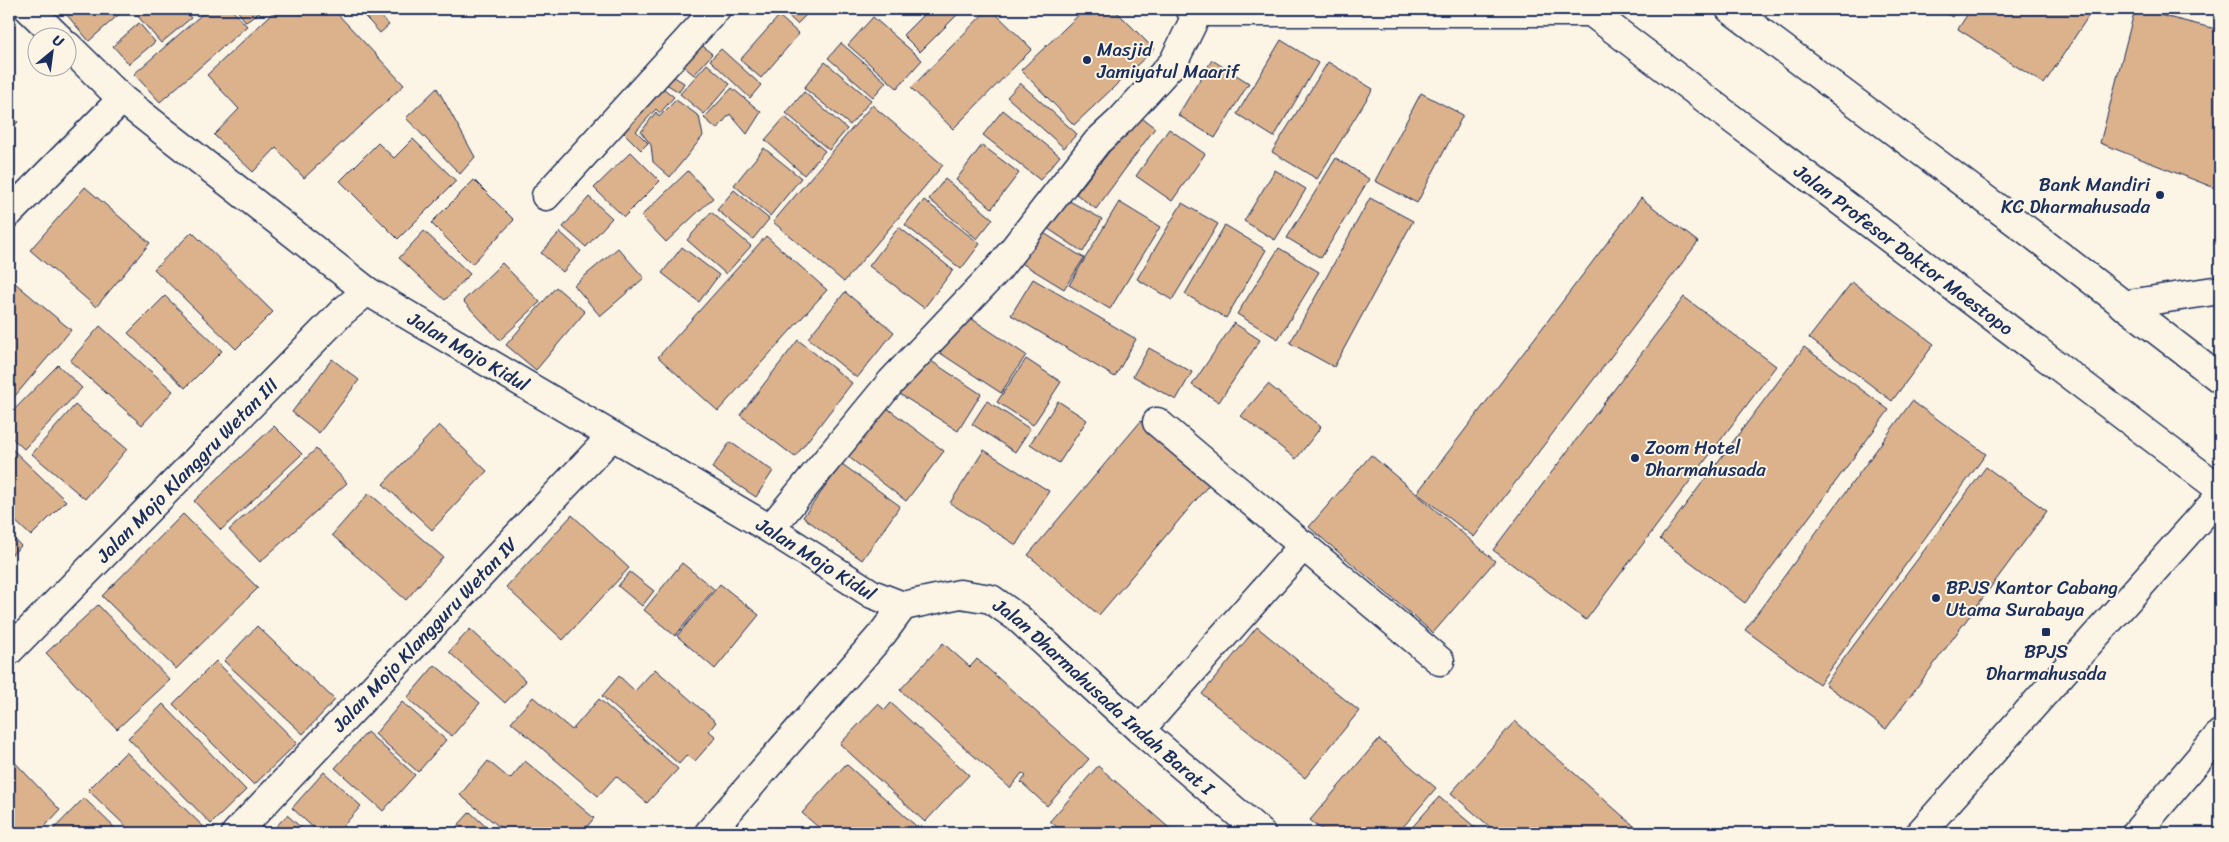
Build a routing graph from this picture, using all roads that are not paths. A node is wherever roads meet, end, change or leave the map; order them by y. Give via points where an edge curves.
1 (29, 9) edge
2 (716, 9) edge
3 (1730, 9) edge
4 (1194, 10) edge
5 (1589, 10) edge
6 (49, 28) edge
7 (78, 56) edge
8 (122, 99) junction
9 (546, 196) dead end
10 (9, 214) edge
11 (2220, 290) edge
12 (367, 291) junction
13 (2122, 304) junction
14 (2220, 380) edge
15 (1157, 422) dead end
16 (612, 436) junction
17 (2220, 489) edge
18 (2220, 496) edge
19 (770, 529) junction
20 (1304, 545) junction
21 (903, 606) junction
22 (9, 651) edge
23 (1440, 660) dead end
24 (1140, 730) junction
25 (2220, 734) edge
26 (236, 833) edge
27 (710, 833) edge
28 (1261, 833) edge
29 (1920, 833) edge
30 (2136, 833) edge

1 - 6 street
2 - 9 street
3 - 13 street
4 - 5 street
4 - 19 street via 1173,63 1097,142 999,268 890,382
5 - 17 street, Jalan Profesor Doktor Moestopo
7 - 8 street, Jalan Mojo Kidul
8 - 10 street
8 - 12 street, Jalan Mojo Kidul
11 - 13 street
12 - 16 street, Jalan Mojo Kidul
12 - 22 street, Jalan Mojo Klanggru Wetan III via 335,319
13 - 14 street
15 - 20 street
16 - 19 street, Jalan Mojo Kidul
16 - 26 street, Jalan Mojo Klangguru Wetan IV
18 - 29 street
19 - 21 street, Jalan Mojo Kidul via 872,594
20 - 23 street
20 - 24 street
21 - 24 street, Jalan Dharmahusada Indah Barat I via 960,594 991,600 1018,618
21 - 27 street via 883,634
24 - 28 street, Jalan Dharmahusada Indah Barat I
25 - 30 street

